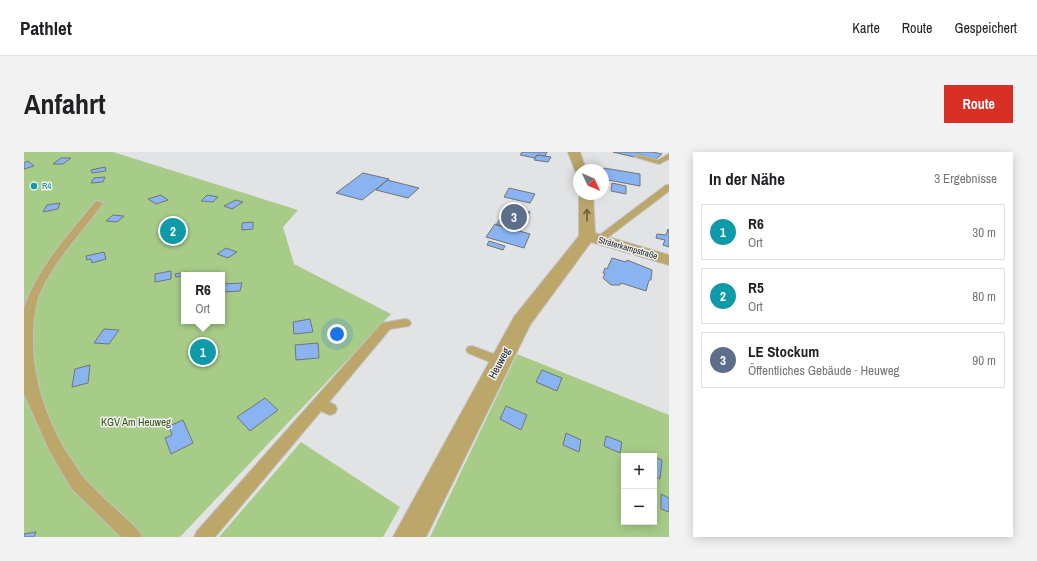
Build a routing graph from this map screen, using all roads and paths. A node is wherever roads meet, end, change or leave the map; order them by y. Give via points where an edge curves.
1 (574, 152) edge
2 (669, 156) edge
3 (638, 157) dead end
4 (578, 164) edge
5 (669, 187) edge
6 (587, 200) edge
7 (99, 203) dead end
8 (593, 238) junction
9 (669, 260) edge
10 (405, 322) dead end
11 (24, 350) edge
12 (472, 350) dead end
13 (500, 361) junction
14 (133, 537) edge
15 (203, 537) edge
16 (408, 537) edge

1 - 4 street
2 - 3 lane via 659,162
5 - 8 lane
8 -> 6 street
7 - 11 lane via 61,250 42,279 28,313
8 - 9 street, Sträterkampstraße
8 - 13 street, Heuweg via 521,322
10 - 15 lane via 386,326 364,359 324,406
11 - 14 lane via 31,394 55,447 78,483
12 - 13 lane
13 - 16 street, Heuweg

